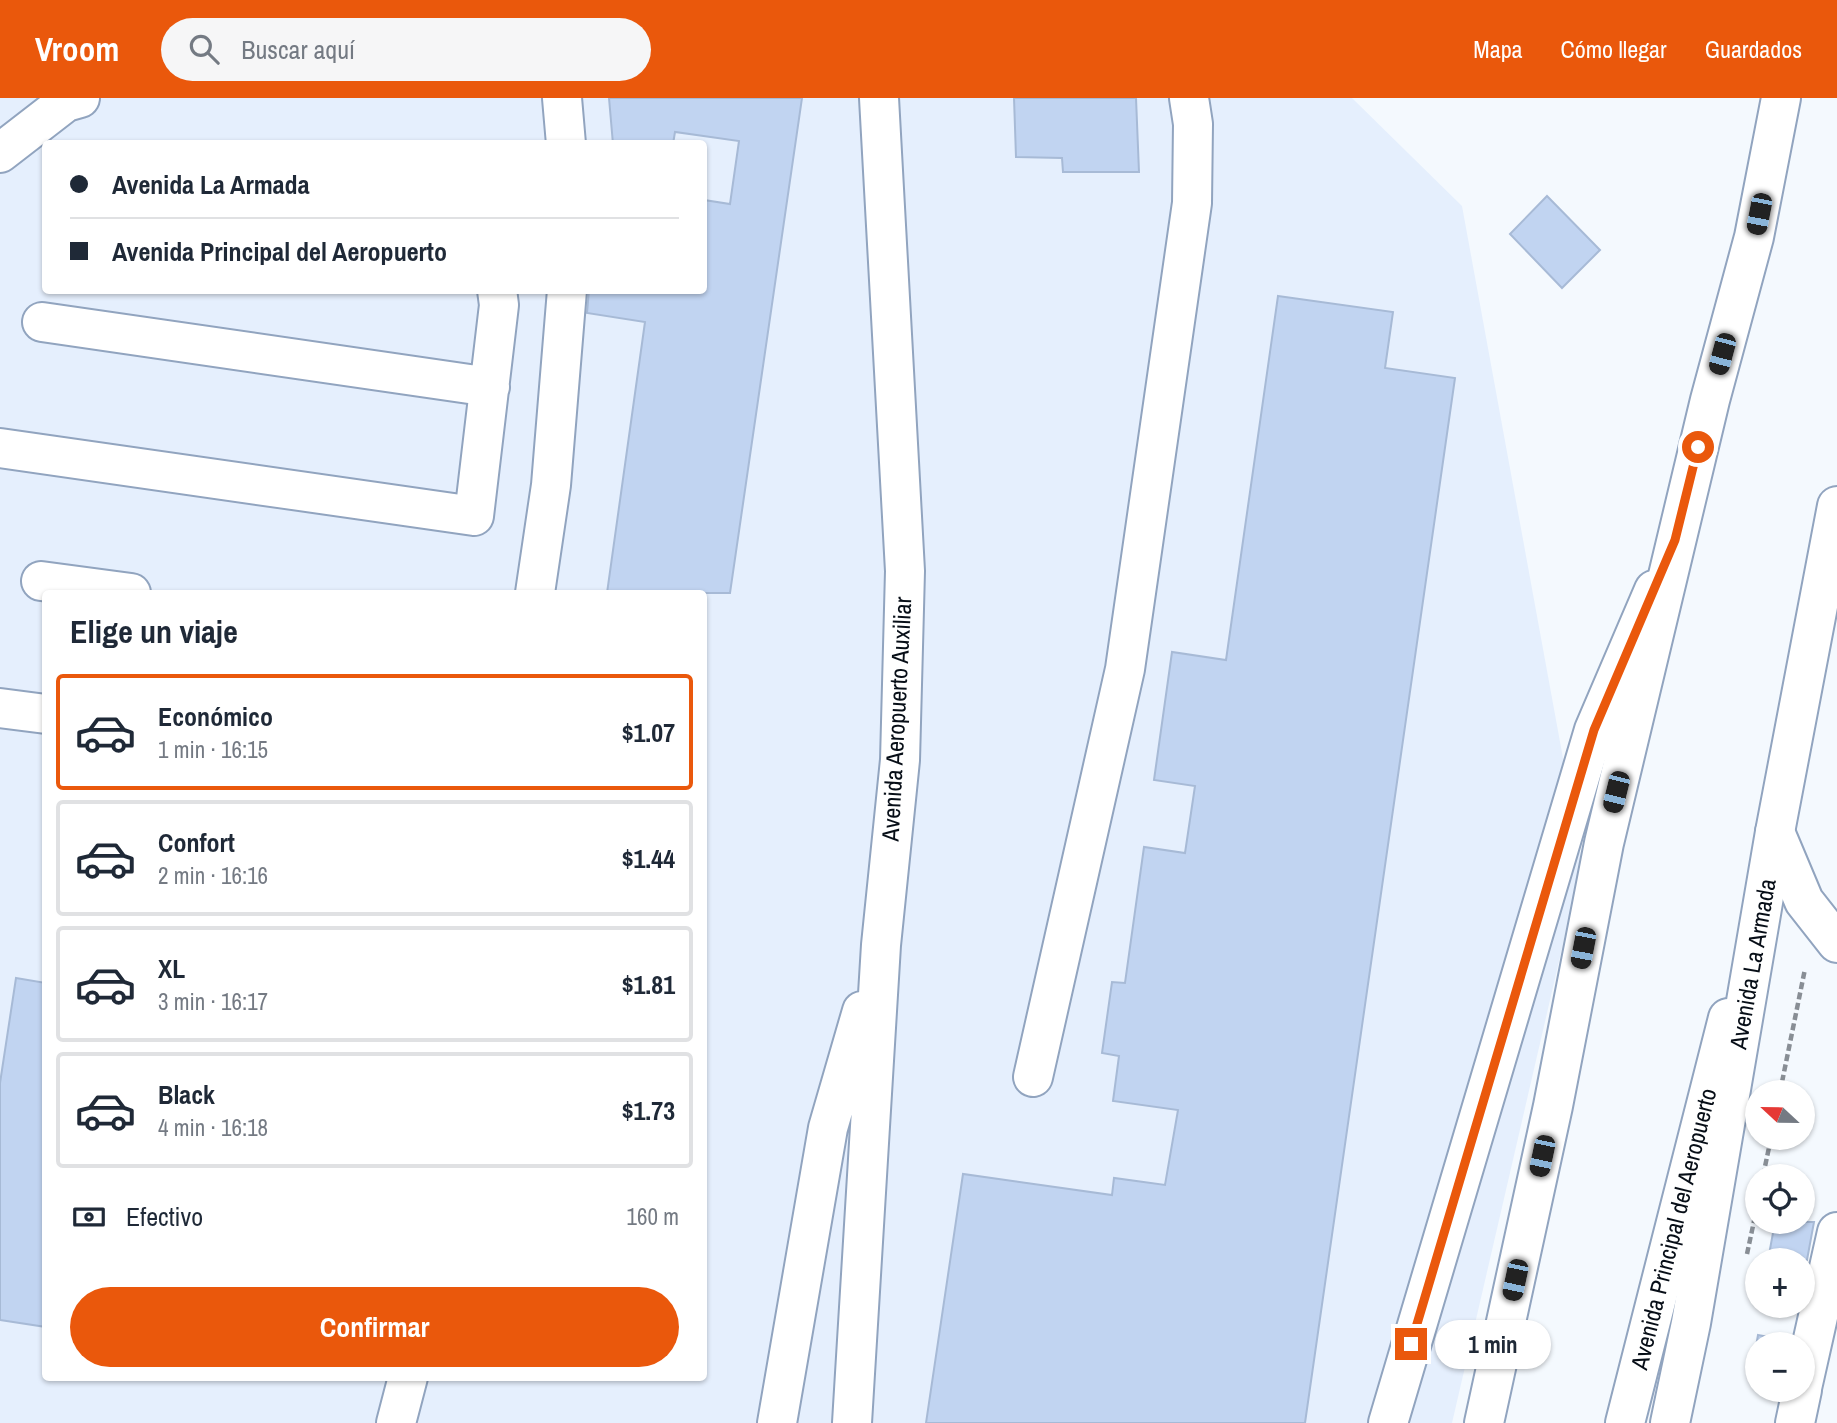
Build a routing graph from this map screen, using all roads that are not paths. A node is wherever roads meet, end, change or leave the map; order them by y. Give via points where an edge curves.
1 (80, 98) edge
2 (562, 98) edge
3 (879, 98) edge
4 (1189, 98) edge
5 (1781, 98) edge
6 (566, 140) edge
7 (0, 153) edge
8 (498, 294) edge
9 (567, 294) edge
10 (42, 322) dead end
11 (490, 387) junction
12 (0, 448) edge
13 (1837, 506) edge
14 (1675, 540) junction
15 (1833, 552) edge
16 (41, 580) dead end
17 (110, 590) edge
18 (535, 590) edge
19 (0, 708) edge
20 (42, 713) edge
21 (1775, 832) junction
22 (1833, 937) edge
23 (881, 945) junction
24 (1033, 1077) dead end
25 (1837, 1232) edge
26 (1815, 1332) edge
27 (407, 1381) edge
28 (1799, 1402) edge
29 (396, 1423) edge
30 (776, 1423) edge
31 (852, 1423) edge
32 (1388, 1423) edge
33 (1483, 1423) edge
34 (1625, 1423) edge
35 (1670, 1423) edge
36 (1795, 1423) edge

1 - 7 main road via 66,102
2 - 6 main road
3 - 23 main road, Avenida Aeropuerto Auxiliar via 905,571 900,760
4 - 24 main road via 1192,203 1125,669
5 - 14 main road via 1754,237
8 - 11 main road
9 - 18 main road via 551,485
10 - 11 main road
11 - 12 main road via 474,516
13 - 15 main road, Avenida La Armada
14 - 32 main road via 1594,730
14 - 33 main road via 1604,842 1553,1106
15 - 21 main road, Avenida La Armada
16 - 17 main road
19 - 20 main road
21 - 22 main road via 1804,901
21 - 34 main road, Avenida Principal del Aeropuerto
21 - 35 main road, Avenida La Armada
23 - 30 main road via 828,1128
23 - 31 main road, Avenida Aeropuerto Auxiliar
25 - 26 main road
27 - 29 main road
28 - 36 main road

